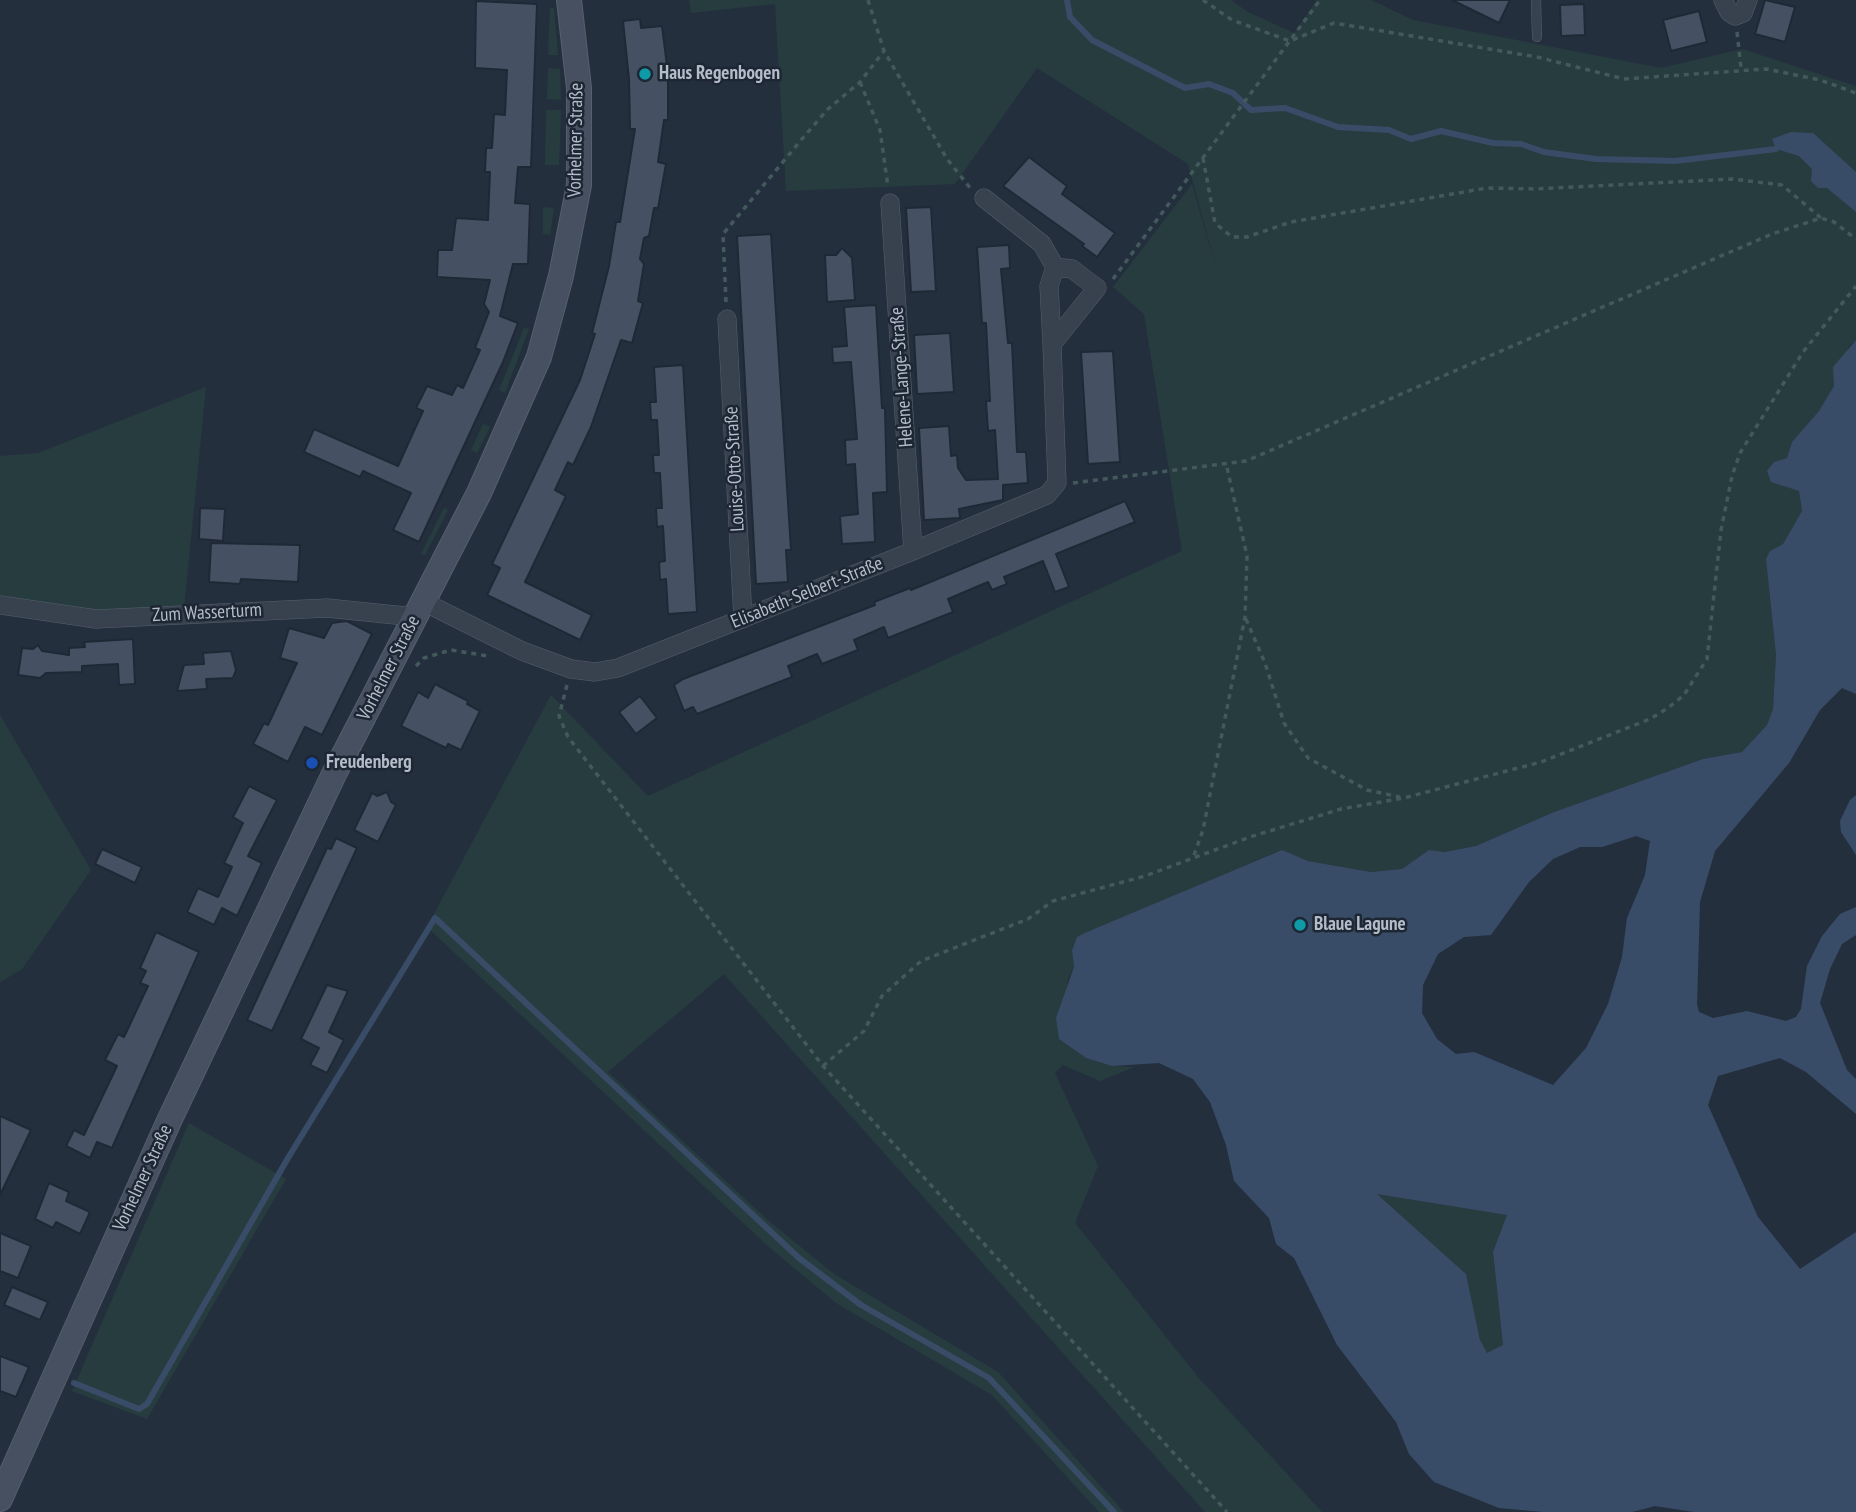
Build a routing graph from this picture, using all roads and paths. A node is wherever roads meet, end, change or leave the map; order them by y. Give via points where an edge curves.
1 (569, 0) edge
2 (868, 0) edge
3 (1203, 0) edge
4 (1320, 0) edge
5 (1536, 0) edge
6 (1723, 0) edge
7 (1748, 0) edge
8 (1735, 16) junction
9 (1537, 37) dead end
10 (1290, 41) junction
11 (884, 51) junction
12 (1741, 68) junction
13 (860, 82) junction
14 (1856, 93) edge
15 (1203, 158) junction
16 (984, 198) joint
17 (890, 203) joint
18 (1821, 218) junction
19 (1856, 239) edge
20 (1055, 267) junction
21 (1856, 286) edge
22 (1097, 288) junction
23 (727, 318) joint
24 (1052, 344) junction
25 (1226, 463) junction
26 (1057, 483) junction
27 (913, 551) junction
28 (0, 605) edge
29 (419, 610) junction
30 (1245, 617) junction
31 (743, 619) junction
32 (496, 657) dead end
33 (390, 666) junction
34 (569, 677) junction
35 (557, 682) dead end
36 (1404, 798) junction
37 (1194, 857) junction
38 (823, 1066) junction
39 (0, 1499) edge
40 (1227, 1512) edge

1 - 29 street, Vorhelmer Straße via 579,88 579,185 561,276 539,357 479,493
2 - 11 path
3 - 10 path via 1233,20
4 - 10 path
5 - 9 lane
6 - 8 street
7 - 8 street via 1743,12
8 - 12 path
10 - 12 path via 1334,23 1537,57 1624,79
10 - 15 path
11 - 13 path
11 - 16 path via 947,159 968,187
12 - 14 path via 1820,80
13 - 17 path via 880,130
13 - 23 path via 827,110 723,234
15 - 18 path via 1215,223 1232,237 1247,237 1291,222 1487,188 1732,179 1782,185
15 - 22 path via 1118,276
16 - 20 street via 1042,244
17 - 27 street, Helene-Lange-Straße
18 - 19 path
18 - 25 path via 1772,234 1246,461
20 - 22 street via 1072,269
20 - 24 street via 1049,286
21 - 36 path via 1803,352 1740,453 1721,530 1707,659 1684,695 1650,719 1541,761
22 - 24 street
23 - 31 street, Louise-Otto-Straße
24 - 26 street
25 - 26 path
25 - 30 path via 1247,556
26 - 27 street, Elisabeth-Selbert-Straße via 1047,495
27 - 31 street, Elisabeth-Selbert-Straße
28 - 29 street, Zum Wasserturm via 96,619 327,608
29 - 33 street, Vorhelmer Straße
29 - 34 street, Elisabeth-Selbert-Straße via 522,651
30 - 36 path via 1284,723 1308,758 1367,790
30 - 37 path
31 - 34 street, Elisabeth-Selbert-Straße via 618,668
32 - 33 path via 451,650 424,658 407,674
33 - 39 street, Vorhelmer Straße via 169,1121
34 - 35 path
34 - 38 path via 559,716 568,737
36 - 37 path via 1341,808
37 - 38 path via 1145,876 1053,901 1028,919 921,961 882,996 864,1031
38 - 40 path

